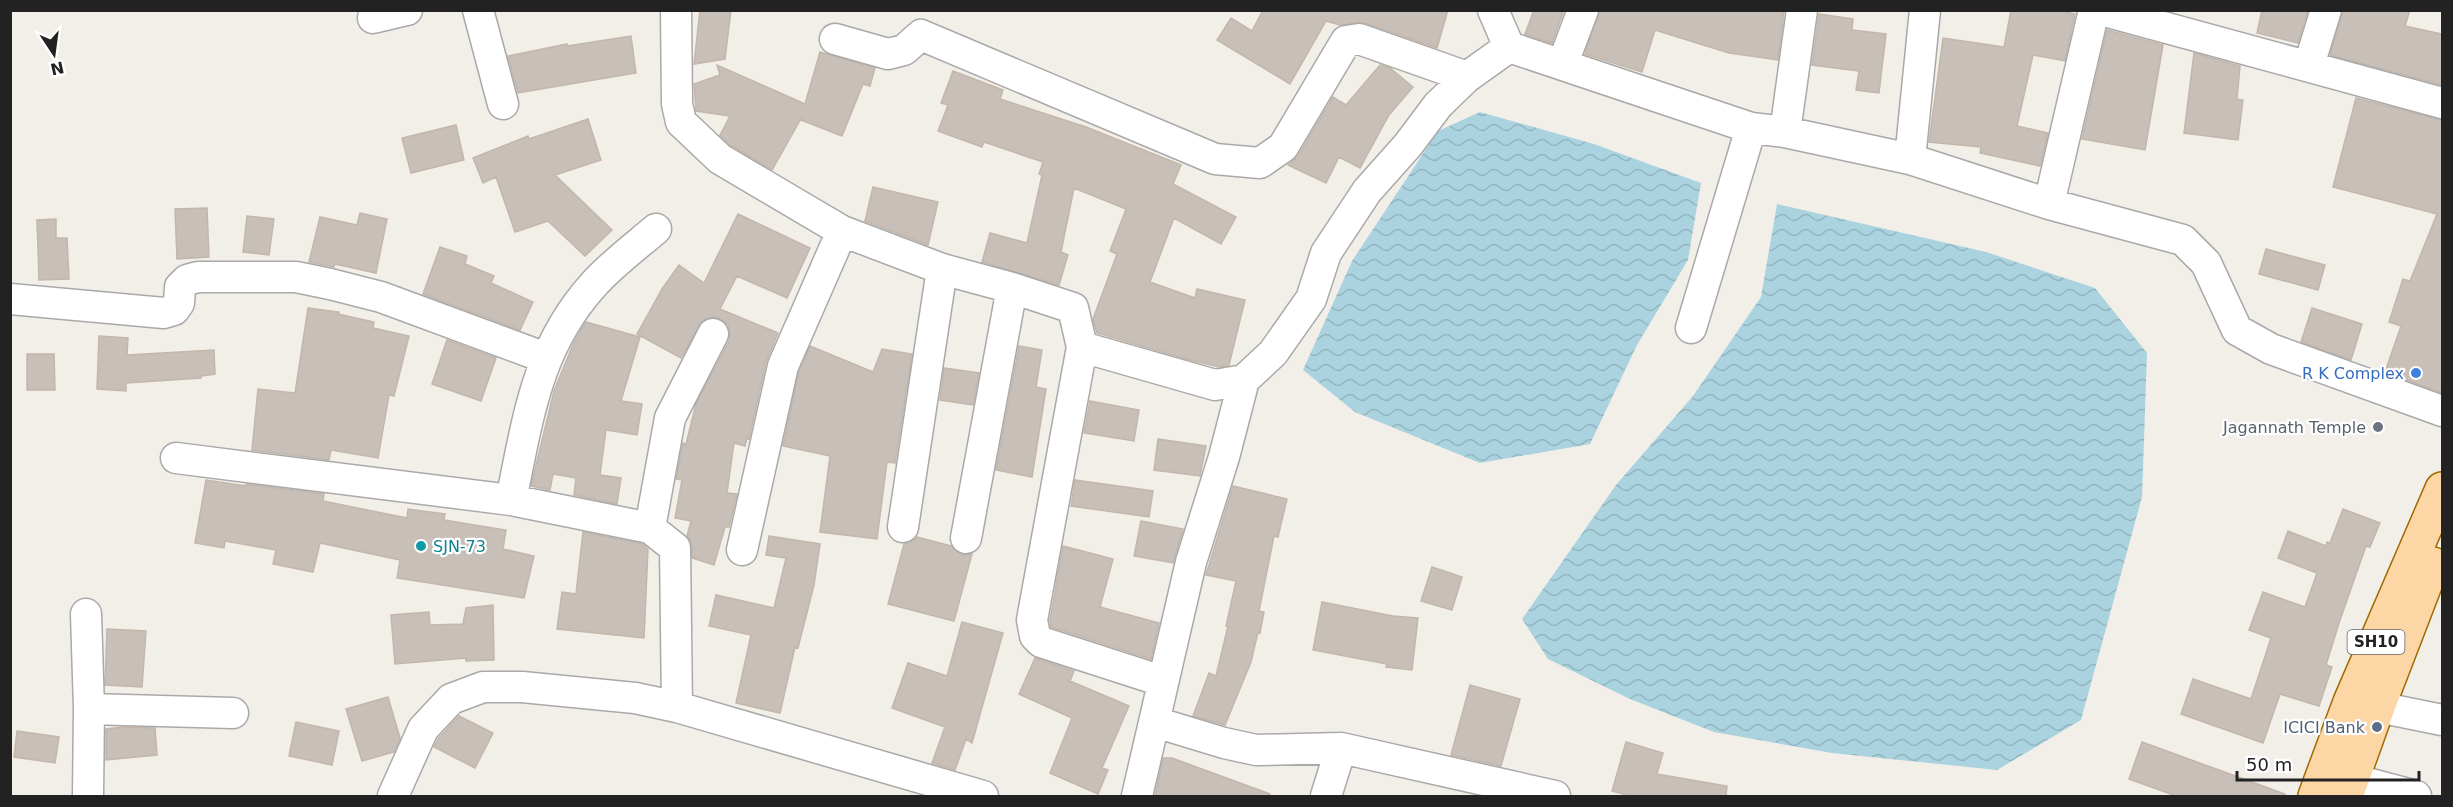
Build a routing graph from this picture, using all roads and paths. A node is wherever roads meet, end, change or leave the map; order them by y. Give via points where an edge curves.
1 (407, 10) edge
2 (478, 10) edge
3 (676, 10) edge
4 (1492, 10) edge
5 (1583, 10) edge
6 (1802, 10) edge
7 (1925, 10) edge
8 (2094, 10) edge
9 (2101, 10) edge
10 (2326, 10) edge
11 (373, 18) dead end
12 (923, 23) edge
13 (835, 39) dead end
14 (1509, 47) junction
15 (1563, 63) junction
16 (2309, 65) junction
17 (1467, 77) junction
18 (2442, 103) edge
19 (503, 104) dead end
20 (1751, 128) junction
21 (1785, 132) junction
22 (1910, 159) junction
23 (2049, 204) junction
24 (656, 229) dead end
25 (842, 231) junction
26 (942, 269) junction
27 (1012, 288) junction
28 (10, 299) edge
29 (1691, 327) dead end
30 (713, 334) dead end
31 (1082, 347) junction
32 (546, 358) junction
33 (1244, 380) junction
34 (2442, 411) edge
35 (176, 458) dead end
36 (2442, 489) edge
37 (511, 500) junction
38 (903, 527) dead end
39 (651, 528) junction
40 (966, 538) dead end
41 (2442, 544) edge
42 (742, 550) dead end
43 (86, 614) dead end
44 (1162, 681) junction
45 (677, 707) junction
46 (2378, 707) junction
47 (89, 709) junction
48 (233, 713) dead end
49 (2442, 720) edge
50 (1155, 722) junction
51 (1341, 748) junction
52 (2349, 788) edge
53 (87, 796) edge
54 (393, 796) edge
55 (983, 796) edge
56 (1137, 796) edge
57 (1326, 796) edge
58 (1555, 796) edge
59 (2315, 796) edge
60 (2416, 796) edge

1 - 11 street
2 - 19 street
3 - 25 street via 676,104 681,122 720,159
4 - 14 street
5 - 15 street
6 - 21 street
7 - 22 street
8 - 23 street
9 - 16 street
10 - 16 street
12 - 13 street via 904,50 888,54
12 - 17 street via 1215,159 1249,164 1260,163 1283,147 1346,41 1359,39
14 - 15 street
14 - 17 street
15 - 20 street
16 - 18 street
17 - 33 street via 1438,105 1367,191 1326,253 1311,299 1273,353
20 - 21 street
20 - 29 street
21 - 22 street
22 - 23 street
23 - 34 street via 2183,240 2206,263 2237,330 2271,349
24 - 32 street via 595,282 558,333
25 - 26 street
25 - 42 street via 783,366
26 - 27 street
26 - 38 street
27 - 31 street via 1073,308
27 - 40 street
28 - 32 street via 164,313 174,310 179,303 180,287 187,280 296,277 381,297
30 - 39 street via 670,418
31 - 33 street via 1215,385
31 - 44 street via 1033,630 1041,642
32 - 37 street via 534,388
33 - 44 street via 1191,562
35 - 37 street
36 - 59 main road, SH10 via 2350,702
37 - 39 street
39 - 45 street via 675,548
41 - 46 main road, SH10
43 - 47 street
44 - 50 street
45 - 54 street via 522,687 483,687 451,699 423,729
45 - 55 street
46 - 49 street
46 - 52 main road, SH10
47 - 48 street
47 - 53 street
50 - 51 street via 1256,750
50 - 56 street
51 - 57 street
51 - 58 street
52 - 60 street

